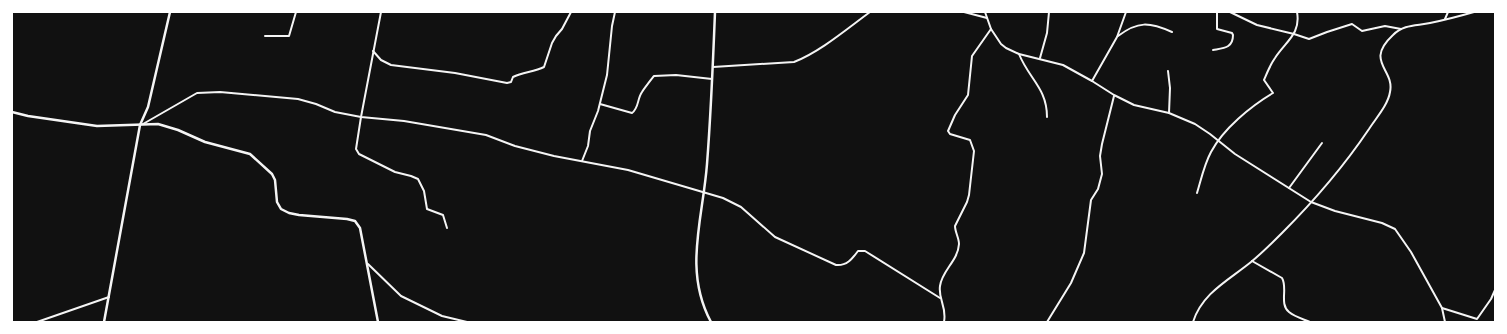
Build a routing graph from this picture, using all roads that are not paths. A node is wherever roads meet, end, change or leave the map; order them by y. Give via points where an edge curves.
1 (170, 12) edge
2 (296, 12) edge
3 (381, 12) edge
4 (571, 12) edge
5 (615, 12) edge
6 (715, 12) edge
7 (870, 12) edge
8 (964, 12) edge
9 (985, 12) edge
10 (1049, 12) edge
11 (1126, 12) edge
12 (1217, 12) edge
13 (1230, 12) edge
14 (1297, 12) edge
15 (1448, 12) edge
16 (1474, 12) edge
17 (987, 18) junction
18 (1445, 19) junction
19 (991, 29) junction
20 (1401, 29) junction
21 (1172, 32) dead end
22 (1294, 34) junction
23 (265, 36) dead end
24 (1117, 37) junction
25 (1213, 50) dead end
26 (373, 51) junction
27 (1019, 54) junction
28 (1040, 58) junction
29 (713, 67) junction
30 (1168, 71) dead end
31 (712, 79) junction
32 (1092, 81) junction
33 (1114, 95) junction
34 (600, 104) junction
35 (12, 112) edge
36 (1169, 113) junction
37 (361, 117) junction
38 (1047, 117) dead end
39 (140, 125) junction
40 (1219, 141) junction
41 (1322, 143) dead end
42 (582, 161) junction
43 (1289, 188) junction
44 (705, 193) junction
45 (1197, 193) dead end
46 (1311, 202) junction
47 (447, 228) dead end
48 (1252, 261) junction
49 (368, 264) junction
50 (1495, 290) edge
51 (109, 297) junction
52 (940, 298) junction
53 (1442, 308) junction
54 (37, 322) edge
55 (104, 322) edge
56 (378, 322) edge
57 (467, 322) edge
58 (711, 322) edge
59 (944, 322) edge
60 (1047, 322) edge
61 (1194, 322) edge
62 (1310, 322) edge
63 (1445, 322) edge

1 - 39 street via 148,107
2 - 23 street via 289,36
3 - 26 street
4 - 26 street via 552,43 544,67 517,75 507,83 391,65 381,60
5 - 34 street via 607,75
6 - 29 street
7 - 29 street via 833,39 794,62
8 - 17 street
9 - 17 street
10 - 28 street via 1047,33
11 - 24 street
12 - 25 street via 1217,29 1232,33 1233,40 1227,47
13 - 22 street via 1257,26
14 - 22 street via 1299,21
15 - 18 street
16 - 18 street
17 - 19 street
18 - 20 street
19 - 27 street via 1001,44
19 - 52 street via 972,56 968,95 948,131 950,134 970,140 974,151 968,202 955,226 958,249 942,278
20 - 22 street via 1385,26 1362,31 1352,24 1309,40
20 - 46 street via 1386,43 1380,54 1390,86 1388,100 1352,152
21 - 24 street via 1151,24 1129,28
22 - 40 street via 1274,58 1264,80 1273,93 1240,117
24 - 32 street
26 - 37 street
27 - 28 street
27 - 38 street via 1027,72 1046,99
28 - 32 street via 1063,65
29 - 31 street
30 - 36 street
31 - 34 street via 654,76 643,90 632,113
31 - 44 street
32 - 33 street
33 - 36 street via 1140,107
33 - 60 street via 1100,156 1102,174 1098,189 1091,200 1084,253 1071,283
34 - 42 street
35 - 39 street via 97,126
36 - 40 street via 1195,124
37 - 39 street via 335,112 298,99 197,92
37 - 42 street via 404,121 486,135 515,146
37 - 47 street via 357,152 395,172 418,179 428,209 443,215
39 - 49 street via 158,124 206,142 250,154 272,174 277,202 281,209 289,214 347,219 355,222 360,228
39 - 51 street
40 - 43 street
40 - 45 street via 1209,156
41 - 43 street
42 - 44 street via 628,170
43 - 46 street
44 - 52 street via 741,207 775,237 836,265 846,264 858,251 865,251
44 - 58 street via 699,224 696,274 700,299
46 - 48 street
46 - 53 street via 1394,229 1411,252
48 - 61 street via 1209,295 1198,309
48 - 62 street via 1282,278 1285,282 1286,308
49 - 56 street
49 - 57 street via 401,296 442,316
50 - 53 street via 1477,319
51 - 54 street
51 - 55 street
52 - 59 street via 945,314
53 - 63 street

